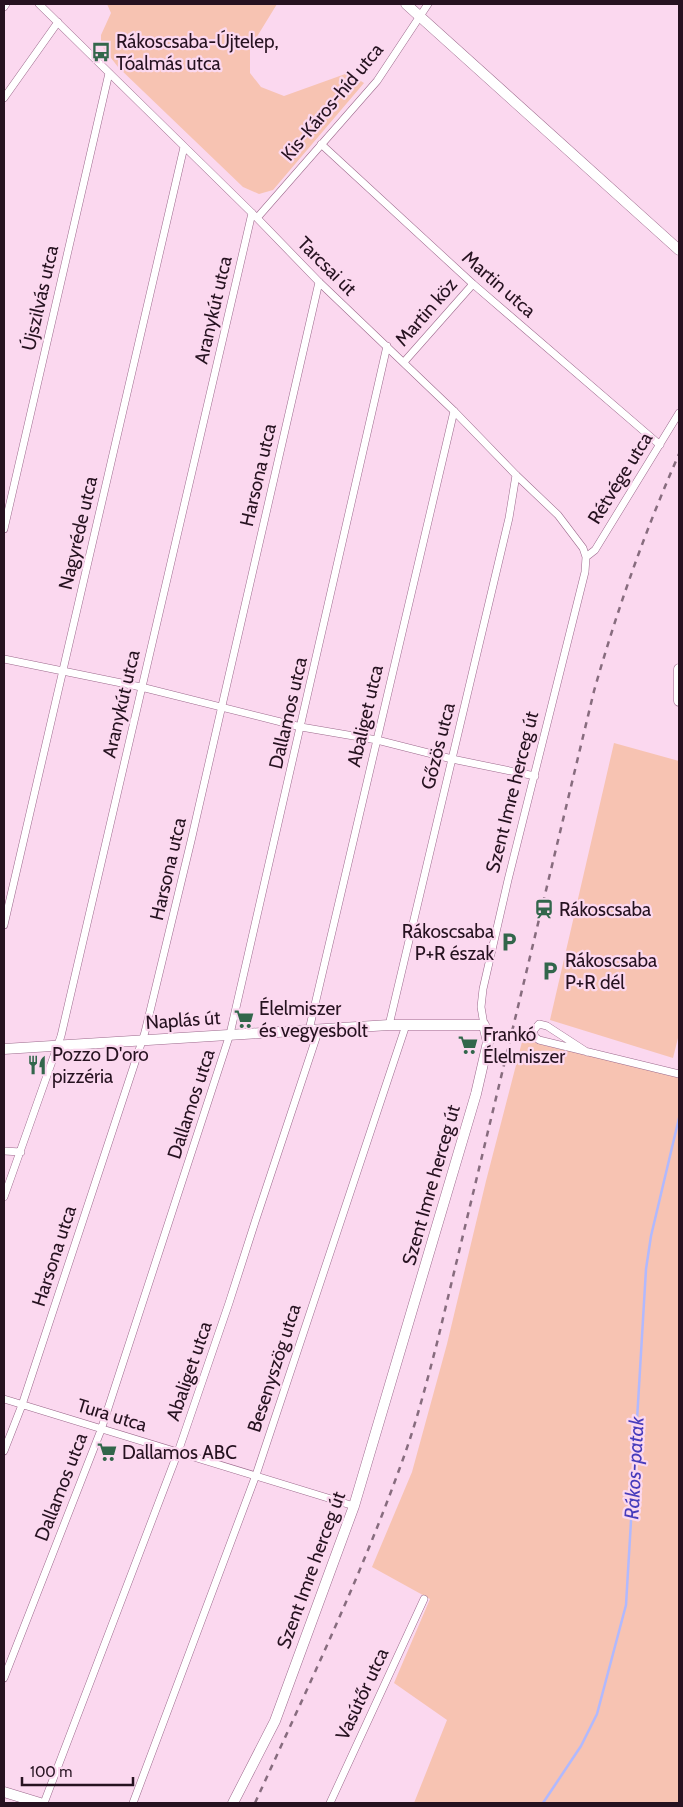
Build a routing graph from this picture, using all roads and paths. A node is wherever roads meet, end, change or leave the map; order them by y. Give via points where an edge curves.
1 (6, 4) edge
2 (39, 4) edge
3 (406, 4) edge
4 (428, 4) edge
5 (4, 7) edge
6 (420, 16) junction
7 (58, 22) junction
8 (109, 73) junction
9 (4, 98) edge
10 (321, 144) junction
11 (184, 147) junction
12 (255, 215) junction
13 (679, 250) edge
14 (319, 282) junction
15 (472, 284) junction
16 (387, 346) junction
17 (404, 362) junction
18 (454, 411) junction
19 (679, 413) edge
20 (660, 445) junction
21 (516, 475) junction
22 (4, 529) edge
23 (586, 557) junction
24 (4, 659) edge
25 (679, 669) edge
26 (63, 671) junction
27 (141, 687) junction
28 (679, 701) edge
29 (221, 707) junction
30 (301, 727) junction
31 (377, 740) junction
32 (452, 759) junction
33 (535, 776) junction
34 (4, 925) edge
35 (406, 1024) junction
36 (484, 1024) junction
37 (389, 1025) junction
38 (314, 1030) junction
39 (230, 1034) junction
40 (144, 1040) junction
41 (59, 1046) junction
42 (4, 1049) edge
43 (587, 1052) junction
44 (679, 1074) edge
45 (4, 1151) edge
46 (21, 1152) junction
47 (4, 1197) edge
48 (4, 1399) edge
49 (22, 1405) junction
50 (101, 1430) junction
51 (4, 1451) edge
52 (178, 1452) junction
53 (256, 1475) junction
54 (354, 1506) junction
55 (424, 1599) dead end
56 (4, 1678) edge
57 (4, 1792) edge
58 (42, 1803) edge
59 (133, 1803) edge
60 (233, 1803) edge
61 (330, 1803) edge

1 - 5 street
2 - 7 street, Tarcsai út
3 - 6 street
4 - 6 street, Kis-Káros-híd utca
6 - 10 street, Kis-Káros-híd utca via 377,81
6 - 13 street
7 - 8 street, Tarcsai út
7 - 9 street
8 - 11 street, Tarcsai út
8 - 22 street, Újszilvás utca
10 - 12 street, Kis-Káros-híd utca
10 - 15 street, Martin utca
11 - 12 street, Tarcsai út
11 - 26 street, Nagyréde utca
12 - 14 street, Tarcsai út
12 - 27 street, Aranykút utca
14 - 16 street, Tarcsai út
14 - 29 street, Harsona utca
15 - 17 street, Martin köz
15 - 20 street, Martin utca
16 - 17 street, Tarcsai út
16 - 30 street, Dallamos utca
17 - 18 street, Tarcsai út
18 - 21 street, Tarcsai út
18 - 31 street, Abaliget utca
19 - 20 street, Rétvége utca
20 - 23 street, Rétvége utca via 595,550
21 - 23 street, Tarcsai út via 567,526
21 - 32 street, Gőzös utca via 509,518
23 - 33 street, Szent Imre herceg út
24 - 26 street
25 - 28 street
26 - 27 street
26 - 34 street, Nagyréde utca
27 - 29 street
27 - 41 street, Aranykút utca
29 - 30 street
29 - 40 street, Harsona utca
30 - 31 street
30 - 39 street, Dallamos utca
31 - 32 street
31 - 38 street, Abaliget utca
32 - 33 street
32 - 37 street, Gőzös utca
33 - 36 street, Szent Imre herceg út via 483,989 481,1007
35 - 36 street, Naplás út
35 - 37 street, Naplás út
35 - 53 street, Besenyszög utca
36 - 54 street, Szent Imre herceg út via 488,1042 476,1094
37 - 38 street, Naplás út
38 - 39 street, Naplás út
38 - 52 street, Abaliget utca via 229,1304
39 - 40 street, Naplás út
39 - 50 street, Dallamos utca
40 - 41 street, Naplás út
40 - 49 street, Harsona utca
41 - 42 street, Naplás út
41 - 46 street, Aranykút utca
43 - 43 street via 547,1026 538,1024 533,1031 539,1040
43 - 44 street
45 - 46 street
46 - 47 street, Aranykút utca
48 - 49 street, Tura utca
49 - 50 street, Tura utca
49 - 51 street, Harsona utca
50 - 52 street, Tura utca
50 - 56 street, Dallamos utca
52 - 53 street, Tura utca
52 - 58 street, Abaliget utca
53 - 54 street, Tura utca
53 - 59 street, Besenyszög utca
54 - 60 street, Szent Imre herceg út via 275,1721
55 - 61 street, Vasútőr utca
57 - 58 street

